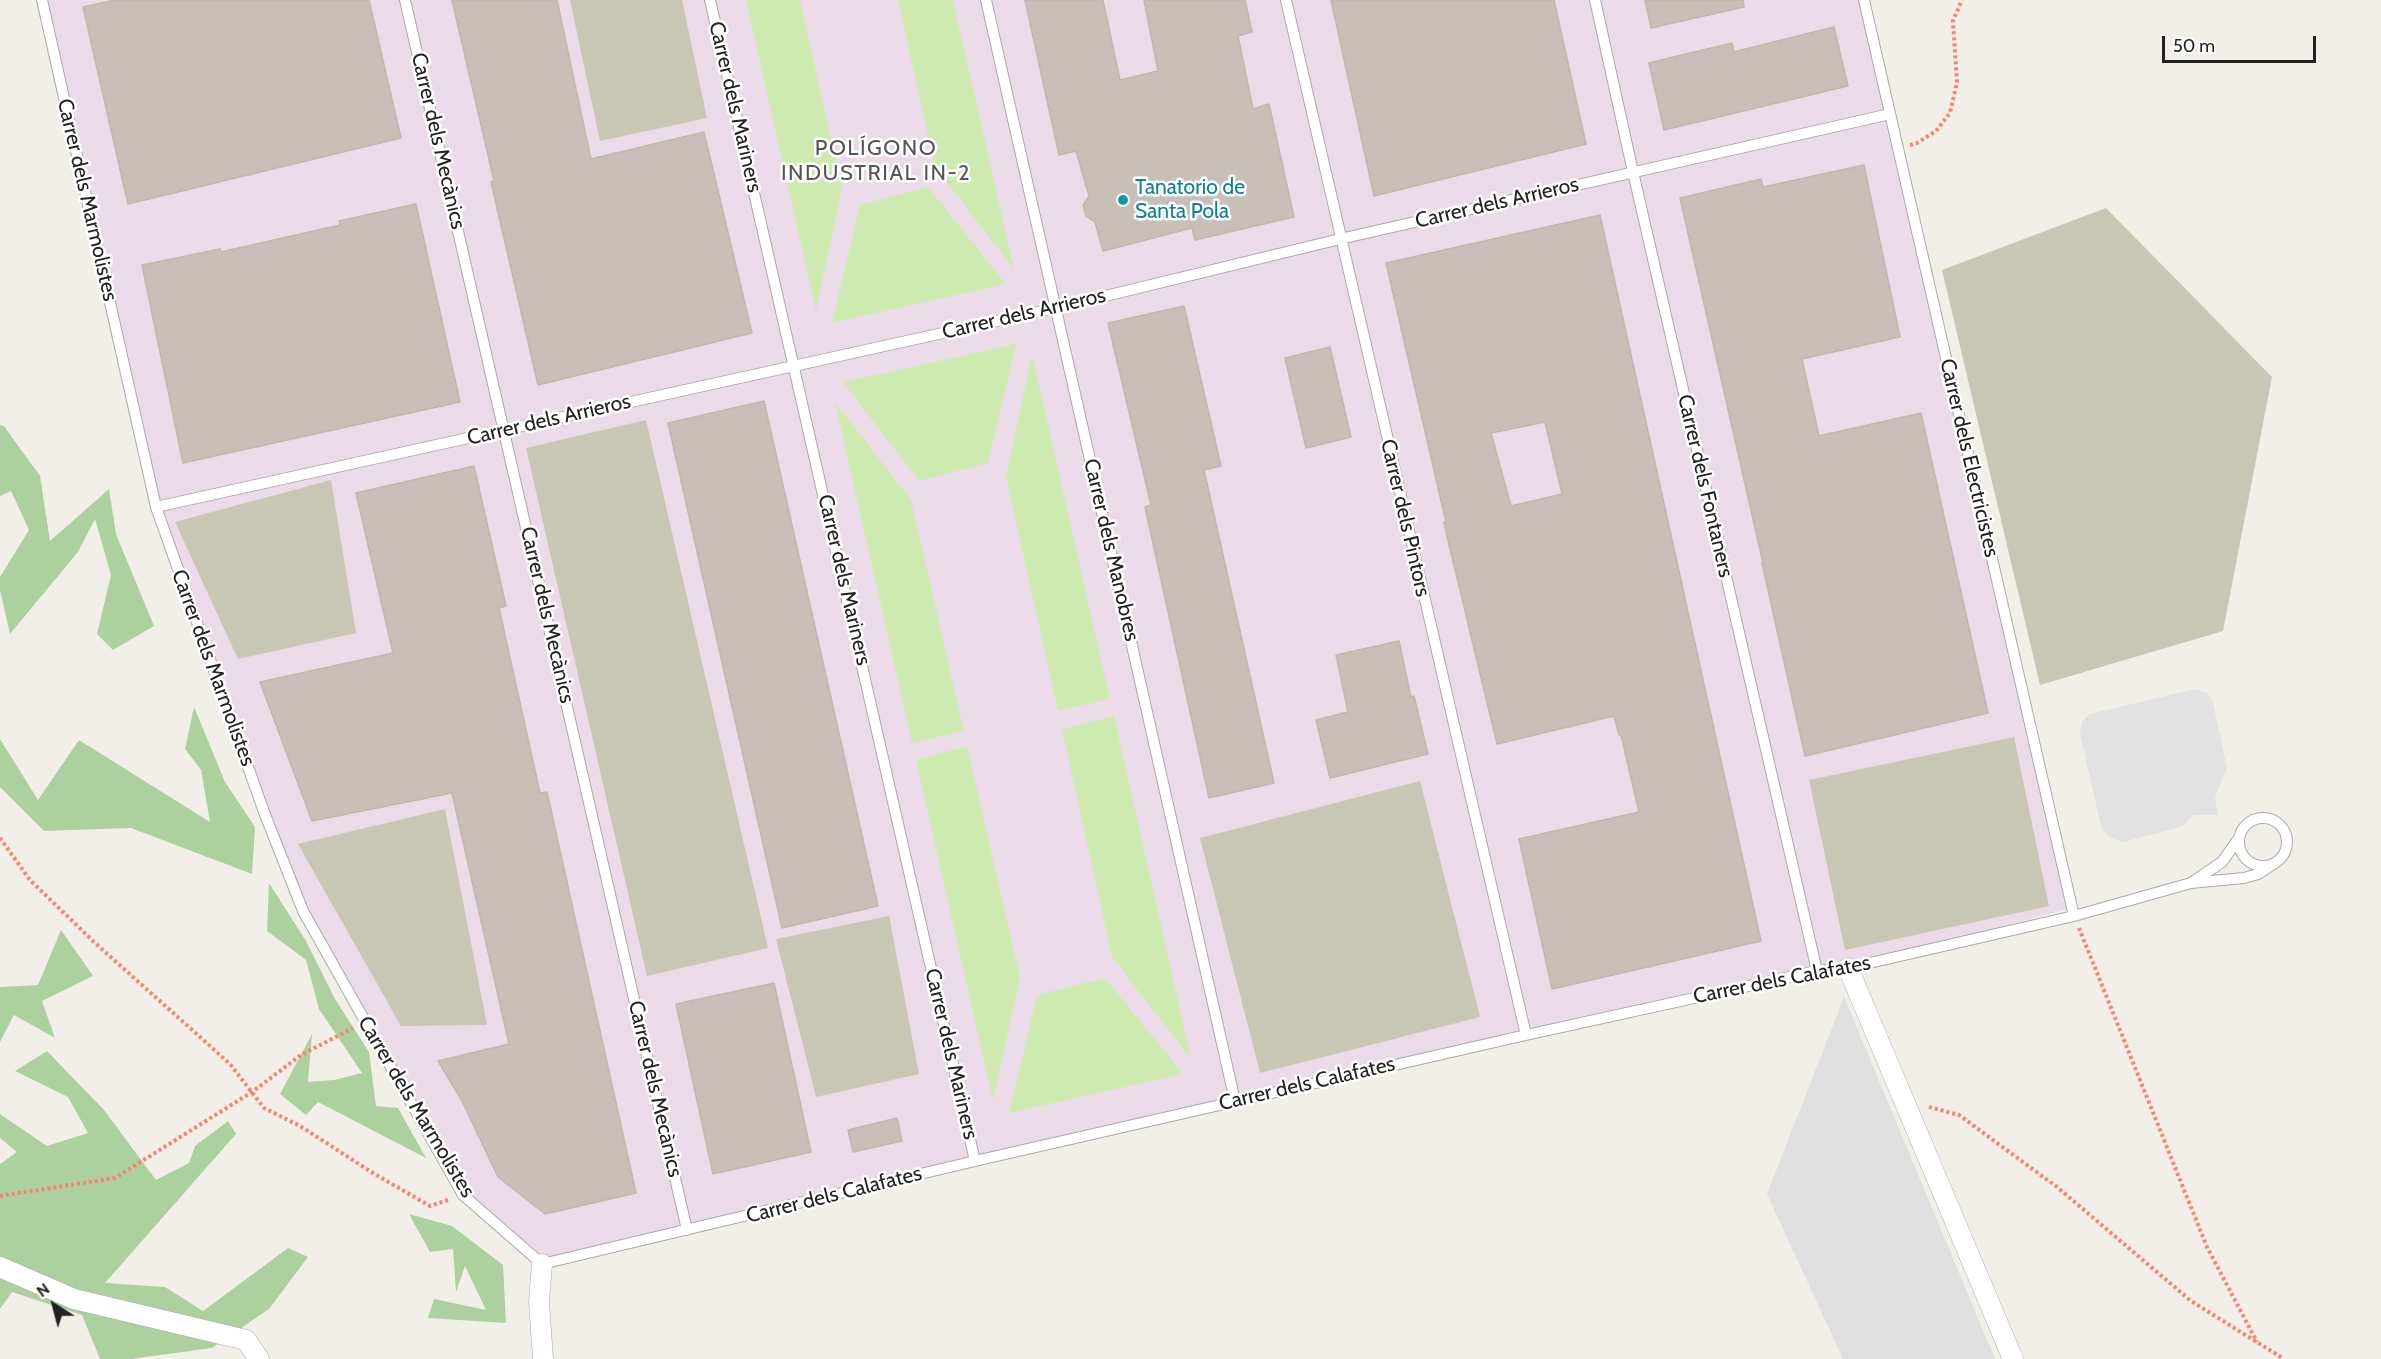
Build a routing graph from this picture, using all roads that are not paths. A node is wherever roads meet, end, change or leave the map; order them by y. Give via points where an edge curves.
1 (42, 0) edge
2 (405, 0) edge
3 (710, 0) edge
4 (986, 0) edge
5 (1286, 0) edge
6 (1595, 0) edge
7 (1864, 0) edge
8 (1890, 114) junction
9 (1633, 172) junction
10 (1340, 239) junction
11 (1056, 308) junction
12 (795, 365) junction
13 (505, 430) junction
14 (156, 507) junction
15 (2239, 838) junction
16 (2275, 863) junction
17 (2191, 883) junction
18 (2074, 916) junction
19 (1848, 968) junction
20 (1817, 970) junction
21 (1526, 1035) junction
22 (1235, 1101) junction
23 (975, 1161) junction
24 (687, 1230) junction
25 (542, 1264) junction
26 (0, 1267) edge
27 (259, 1359) edge
28 (543, 1359) edge
29 (2013, 1359) edge

1 - 14 lane, Carrer dels Marmolistes
2 - 13 lane, Carrer dels Mecànics
3 - 12 lane, Carrer dels Mariners
4 - 11 lane, Carrer dels Manobres
5 - 10 lane, Carrer dels Pintors
6 - 9 lane, Carrer dels Fontaners
7 - 8 lane, Carrer dels Electricistes
8 - 9 lane, Carrer dels Arrieros
8 - 18 lane, Carrer dels Electricistes
9 - 10 lane, Carrer dels Arrieros
9 - 20 lane, Carrer dels Fontaners
10 - 11 lane, Carrer dels Arrieros
10 - 21 lane, Carrer dels Pintors
11 - 12 lane, Carrer dels Arrieros
11 - 22 lane, Carrer dels Manobres
12 - 13 lane, Carrer dels Arrieros
12 - 23 lane, Carrer dels Mariners
13 - 14 lane, Carrer dels Arrieros
13 - 24 lane, Carrer dels Mecànics
14 - 25 lane, Carrer dels Marmolistes via 303,911 464,1195
15 - 16 lane via 2246,860 2260,866
15 - 16 lane via 2253,820 2277,822 2287,843
15 - 17 lane via 2222,862
16 - 17 lane via 2244,878
17 - 18 lane, Carrer dels Calafates
18 - 19 lane, Carrer dels Calafates
19 - 20 lane, Carrer dels Calafates
19 - 29 street
20 - 21 lane, Carrer dels Calafates
21 - 22 lane, Carrer dels Calafates
22 - 23 lane, Carrer dels Calafates
23 - 24 lane, Carrer dels Calafates
24 - 25 lane, Carrer dels Calafates
25 - 28 street via 539,1302
26 - 27 street via 74,1299 246,1340

